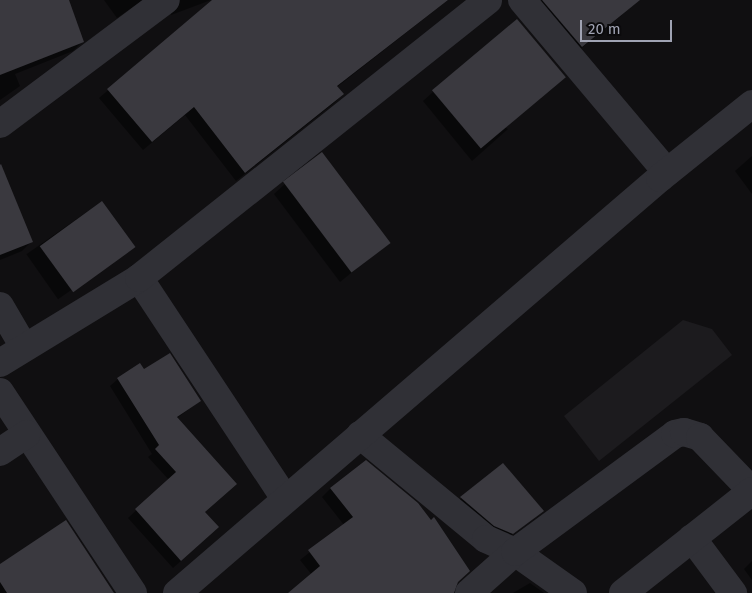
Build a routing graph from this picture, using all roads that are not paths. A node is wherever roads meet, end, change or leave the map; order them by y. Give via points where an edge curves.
1 (166, 0) edge
2 (488, 0) edge
3 (522, 0) edge
4 (752, 104) edge
5 (0, 124) edge
6 (667, 172) junction
7 (139, 278) junction
8 (0, 306) edge
9 (24, 347) junction
10 (0, 363) edge
11 (0, 392) edge
12 (27, 434) junction
13 (360, 435) junction
14 (0, 452) edge
15 (752, 491) edge
16 (285, 500) junction
17 (692, 538) junction
18 (515, 552) junction
19 (133, 593) edge
20 (177, 593) edge
21 (469, 593) edge
22 (573, 593) edge
23 (623, 593) edge
24 (733, 593) edge

1 - 5 street
2 - 7 street
3 - 6 street
4 - 6 street
6 - 13 street
7 - 9 street
7 - 16 street
8 - 9 street
9 - 10 street
11 - 12 street
12 - 14 street
12 - 19 street
13 - 16 street
13 - 18 street via 486,540
15 - 17 street
15 - 18 street via 700,437 684,432 675,434
16 - 20 street
17 - 23 street
17 - 24 street
18 - 21 street
18 - 22 street

